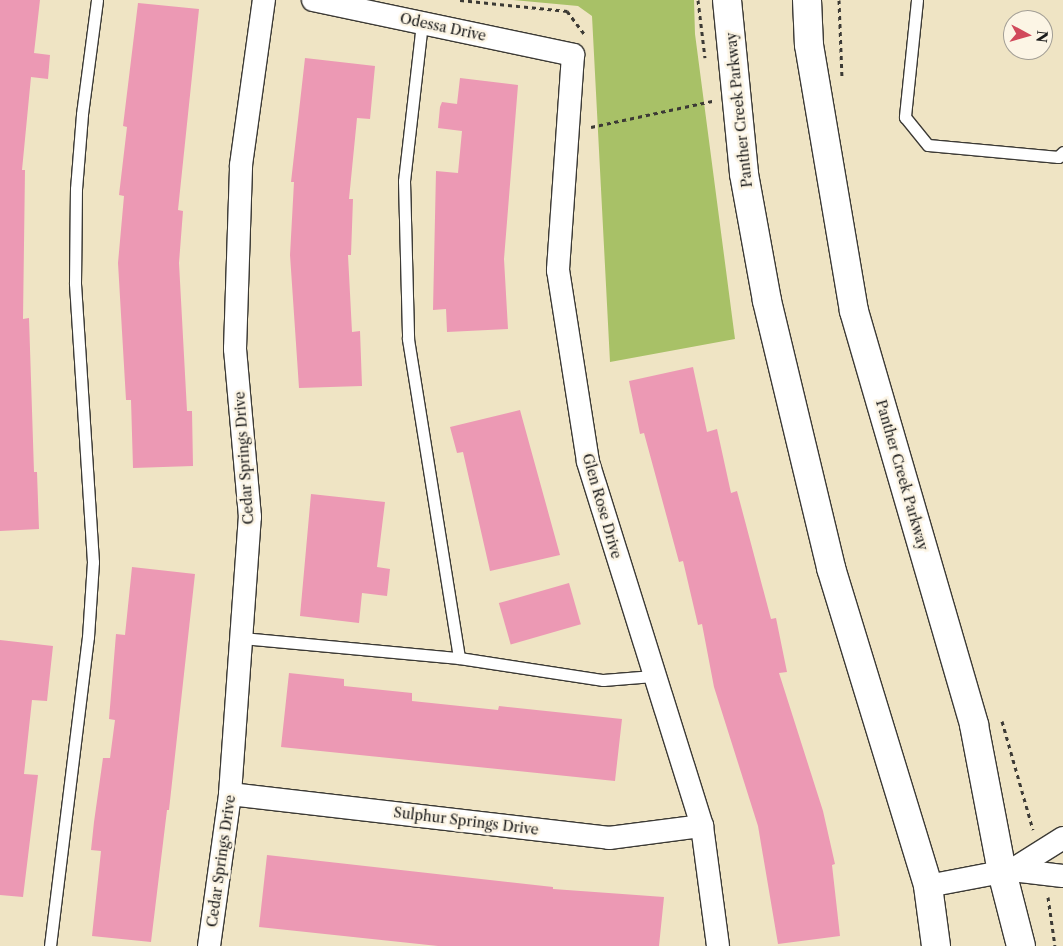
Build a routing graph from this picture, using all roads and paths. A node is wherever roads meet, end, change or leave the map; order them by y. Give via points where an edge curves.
1 (97, 0) edge
2 (264, 0) edge
3 (313, 0) edge
4 (698, 0) edge
5 (727, 0) edge
6 (807, 0) edge
7 (839, 0) edge
8 (916, 0) edge
9 (422, 23) junction
10 (700, 31) dead end
11 (573, 55) joint
12 (843, 87) dead end
13 (712, 101) dead end
14 (589, 127) dead end
15 (1063, 152) edge
16 (242, 638) junction
17 (459, 658) junction
18 (653, 676) junction
19 (999, 711) dead end
20 (230, 794) junction
21 (702, 826) junction
22 (1063, 838) edge
23 (1048, 868) edge
24 (1007, 871) junction
25 (928, 886) junction
26 (50, 946) edge
27 (209, 946) edge
28 (718, 946) edge
29 (936, 946) edge
30 (1021, 946) edge
31 (1055, 946) edge

1 - 26 lane via 81,124 75,283 93,516 93,571 88,637
2 - 16 street, Cedar Springs Drive via 240,175 235,349 250,517
3 - 9 street, Odessa Drive
4 - 10 path
5 - 25 main road, Panther Creek Parkway via 744,174 767,301 831,568
6 - 24 main road, Panther Creek Parkway via 809,45 854,311 974,725
7 - 12 path
8 - 15 lane via 905,117 928,145 1058,157
9 - 11 street, Odessa Drive
9 - 17 lane via 404,181 408,339
11 - 18 street, Glen Rose Drive via 558,270 588,462
13 - 14 path
16 - 17 lane
16 - 20 street, Cedar Springs Drive
17 - 18 lane via 603,680
18 - 21 street, Glen Rose Drive
19 - 23 path
20 - 21 street, Sulphur Springs Drive via 609,838
20 - 27 street, Cedar Springs Drive
21 - 28 street, Glen Rose Drive
22 - 23 street
23 - 24 street
23 - 31 path
24 - 25 street
24 - 30 main road, Panther Creek Parkway
25 - 29 main road, Panther Creek Parkway

